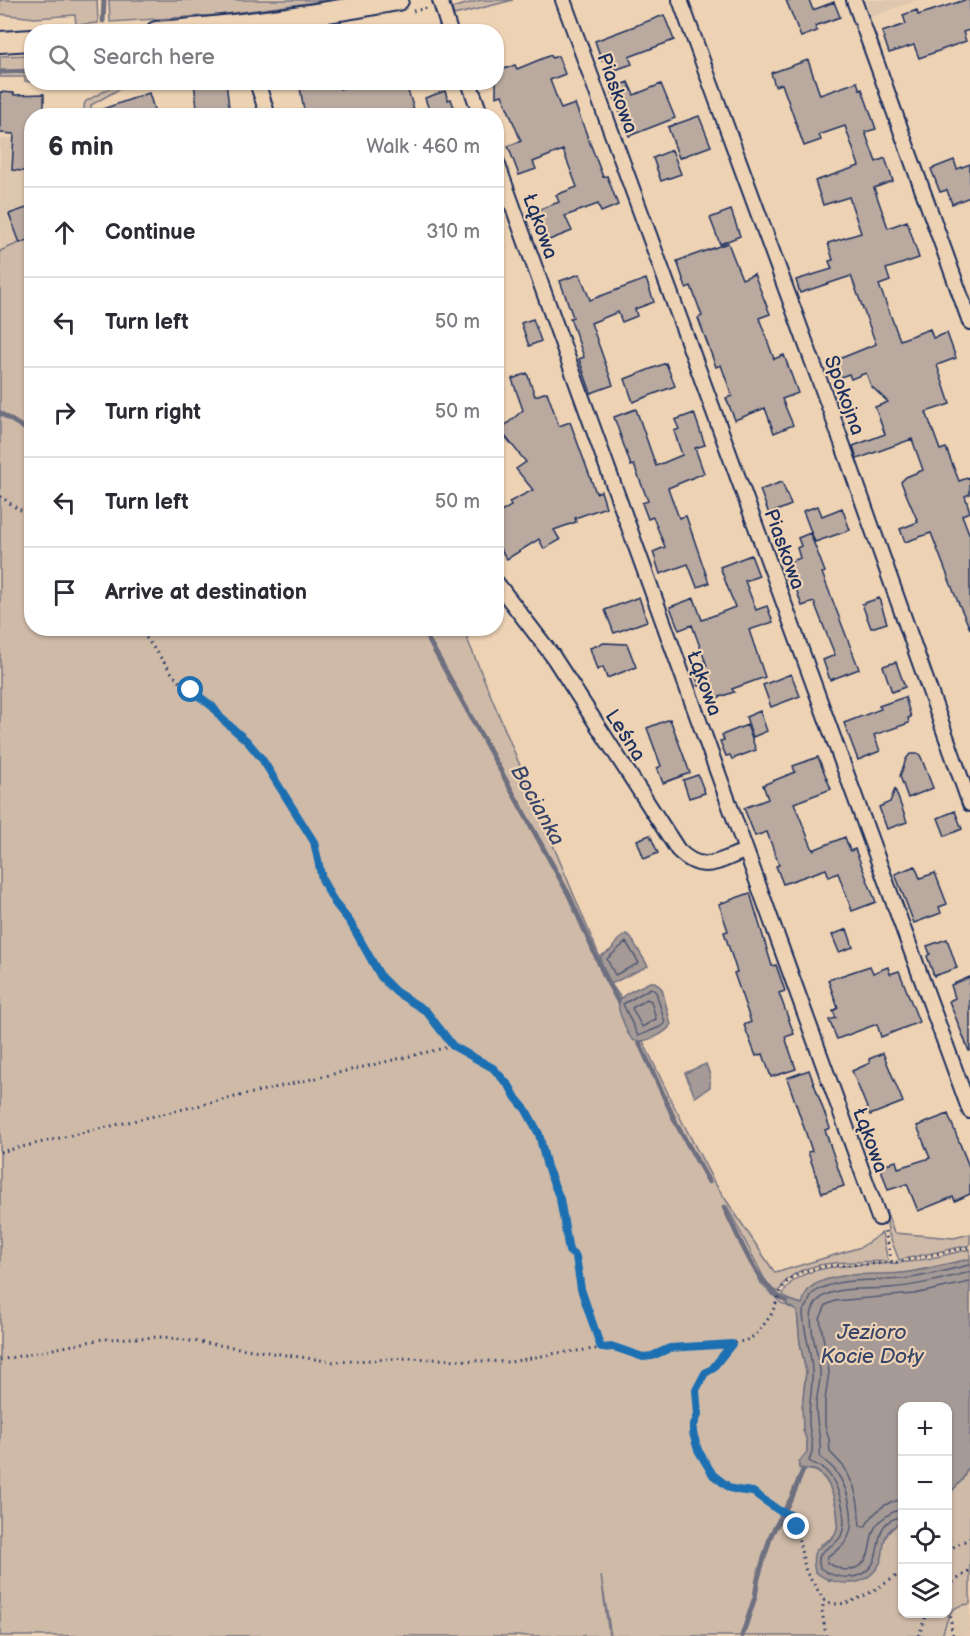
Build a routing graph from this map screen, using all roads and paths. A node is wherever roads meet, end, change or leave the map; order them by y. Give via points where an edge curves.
1 (398, 0) edge
2 (440, 0) edge
3 (563, 0) edge
4 (680, 0) edge
5 (854, 0) edge
6 (264, 24) edge
7 (448, 24) edge
8 (24, 40) edge
9 (0, 42) edge
10 (260, 90) edge
11 (472, 90) edge
12 (265, 108) edge
13 (478, 108) edge
14 (504, 182) edge
15 (970, 322) edge
16 (0, 496) edge
17 (24, 511) edge
18 (504, 592) edge
19 (145, 636) edge
20 (970, 804) edge
21 (745, 851) junction
22 (453, 1046) junction
23 (970, 1111) edge
24 (0, 1152) edge
25 (879, 1218) dead end
26 (885, 1233) dead end
27 (970, 1247) edge
28 (892, 1263) junction
29 (732, 1344) junction
30 (601, 1348) junction
31 (0, 1360) edge
32 (970, 1539) edge
33 (952, 1548) edge
34 (970, 1570) edge
35 (898, 1576) edge
36 (952, 1583) edge
37 (824, 1600) junction
38 (925, 1618) edge
39 (951, 1618) edge
40 (826, 1636) edge
41 (919, 1636) edge
42 (953, 1636) edge

1 - 6 main road
2 - 7 street
3 - 23 street, Piaskowa
4 - 20 street, Spokojna
5 - 15 street
8 - 9 main road
10 - 12 street
11 - 13 street
14 - 21 street, Łąkowa
16 - 17 path
18 - 21 street, Leśna via 552,655 678,850 696,864 705,865
19 - 22 path via 177,680 213,707 258,754 314,842 322,879 375,969 389,986 426,1011
21 - 25 street, Łąkowa
22 - 24 path
22 - 30 path via 497,1072 534,1121 560,1199 569,1251 576,1257 581,1289
26 - 28 path
27 - 28 path
28 - 29 path via 814,1268 790,1279 756,1335
29 - 30 path via 670,1348 643,1357 614,1347
29 - 37 path via 705,1373 696,1390 698,1415 693,1433 698,1450 713,1475 730,1488 759,1494 791,1515 806,1572
30 - 31 path via 510,1362 408,1358 334,1362 164,1337 102,1339
32 - 33 path
34 - 36 path
35 - 37 path via 844,1604
37 - 40 path
38 - 41 path
39 - 42 path

